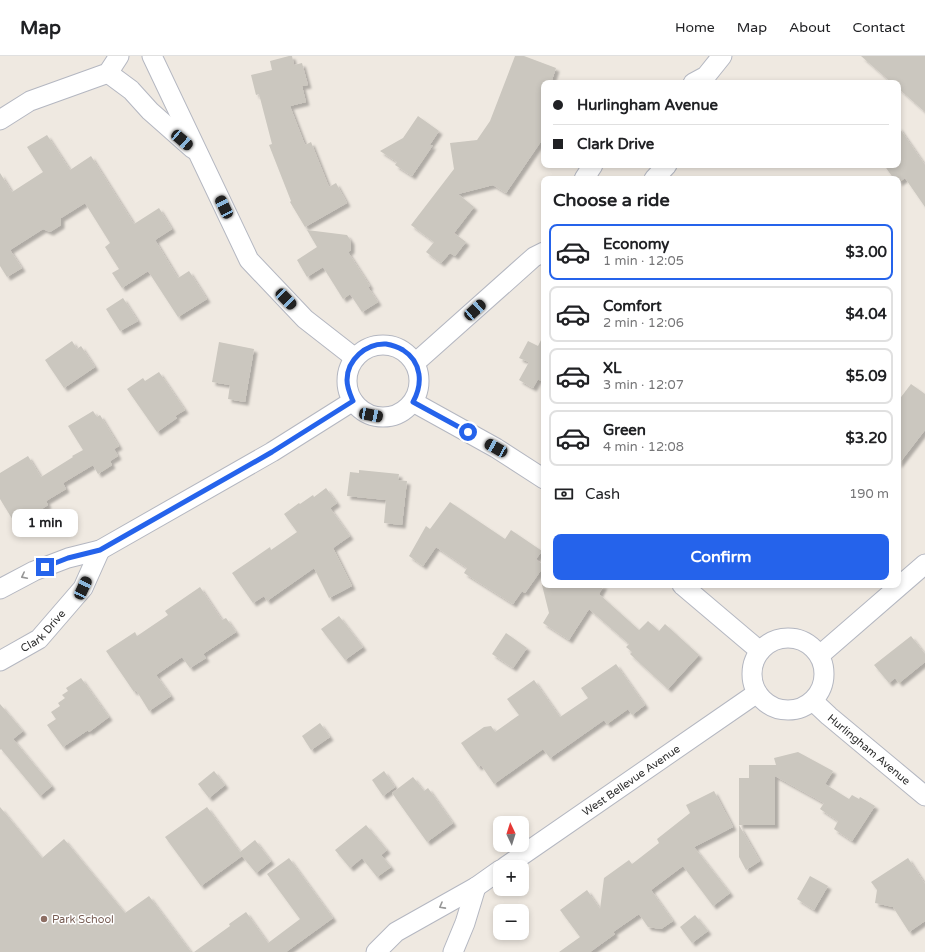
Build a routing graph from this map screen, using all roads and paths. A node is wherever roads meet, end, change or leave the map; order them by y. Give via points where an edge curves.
1 (119, 56) edge
2 (152, 56) edge
3 (722, 56) edge
4 (108, 73) junction
5 (702, 80) edge
6 (0, 120) edge
7 (198, 154) junction
8 (664, 168) edge
9 (657, 176) edge
10 (539, 254) edge
11 (355, 358) junction
12 (415, 363) junction
13 (353, 401) junction
14 (413, 402) junction
15 (541, 477) edge
16 (100, 550) junction
17 (925, 564) edge
18 (901, 585) edge
19 (686, 588) edge
20 (897, 588) edge
21 (0, 589) edge
22 (760, 651) junction
23 (820, 655) junction
24 (0, 661) edge
25 (757, 693) junction
26 (813, 701) junction
27 (925, 796) edge
28 (515, 860) edge
29 (493, 875) edge
30 (476, 887) junction
31 (376, 952) edge
32 (452, 952) edge

1 - 4 street
2 - 7 street
3 - 5 street
4 - 6 street via 30,101
4 - 7 street via 130,90
7 - 11 street via 249,260 305,319
8 - 9 street
10 - 12 street
11 - 12 street via 375,345 386,344 398,347
11 - 13 street via 349,367 347,379
12 - 14 street via 420,383
13 - 14 street via 360,409 382,417 405,410
13 - 16 street via 272,452
14 - 15 street via 496,448
16 -> 21 street via 68,558 34,571
16 - 24 street, Clark Drive via 83,588 39,639
17 - 18 street
19 - 22 street
20 - 23 street
22 - 23 street via 780,639 791,638 802,640
22 - 25 street via 754,660 752,672
23 - 26 street via 825,679 821,691
25 - 26 street via 773,707 783,710 794,710
25 - 28 street, West Bellevue Avenue
26 - 27 street, Hurlingham Avenue
29 - 30 street
30 -> 31 street via 396,932
30 - 32 street via 466,923

